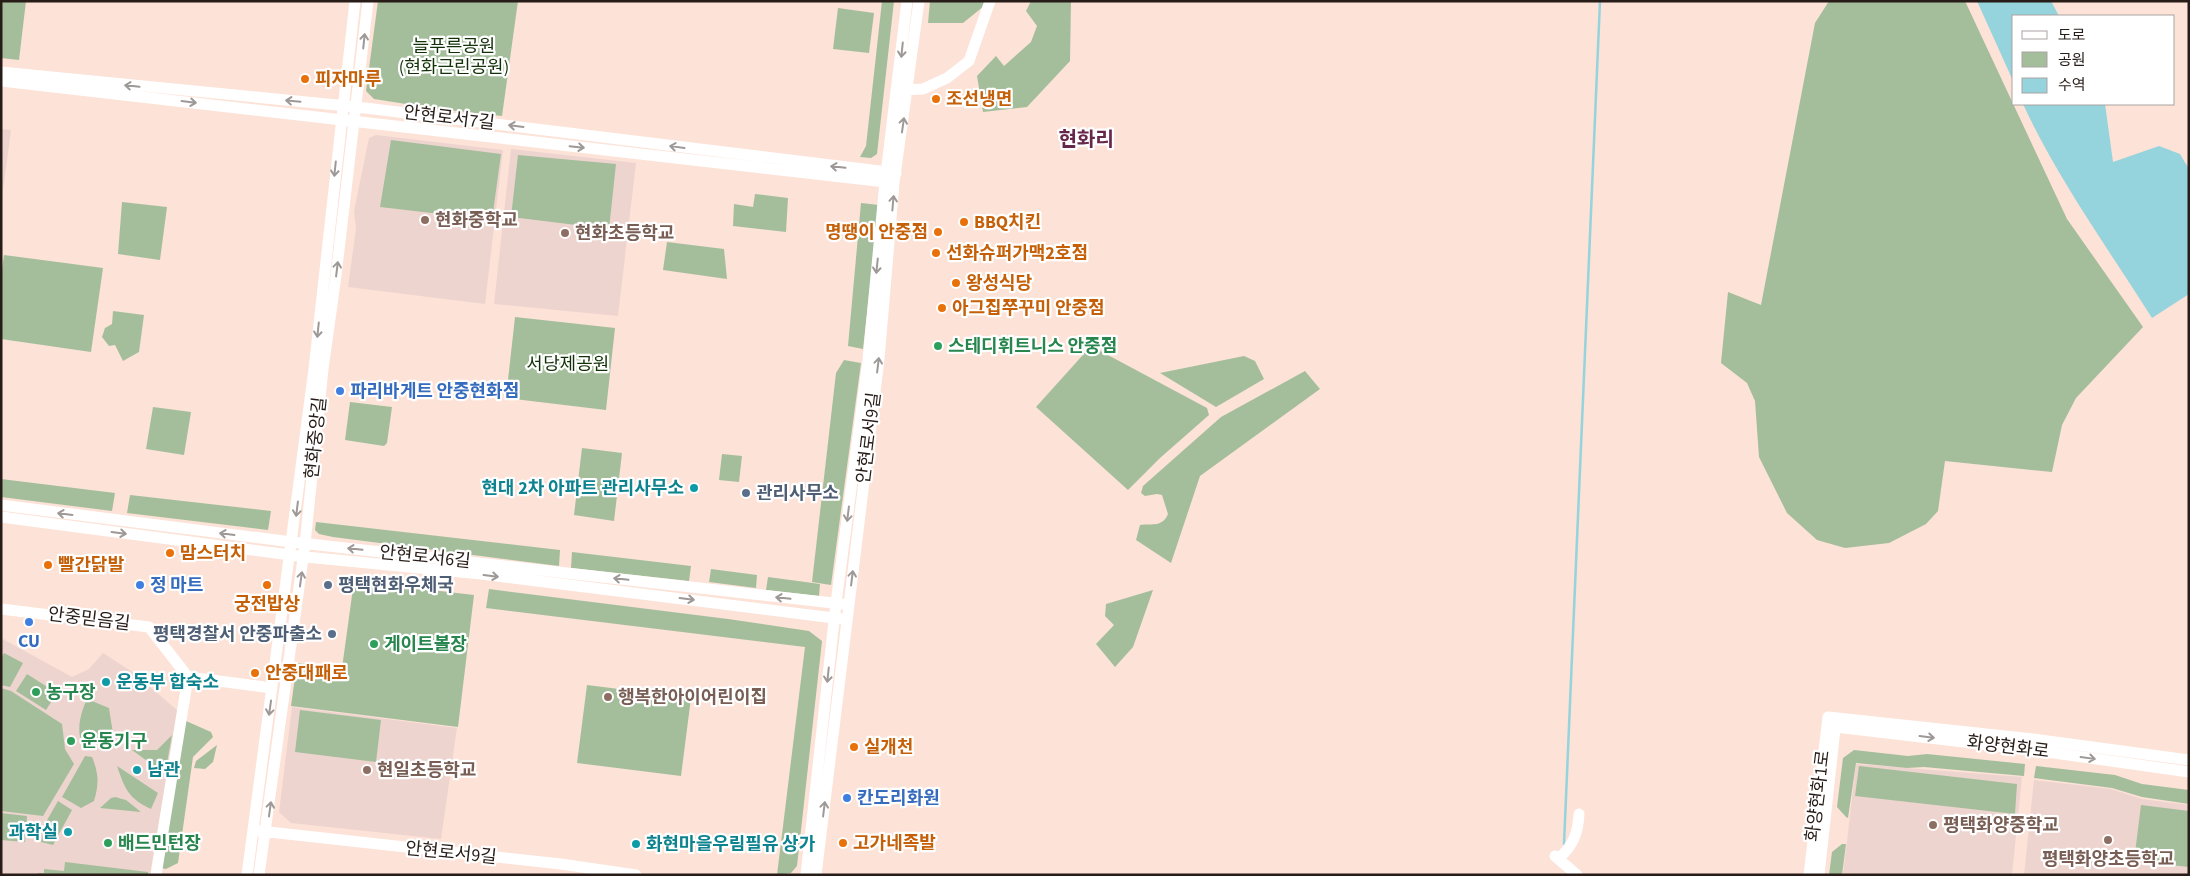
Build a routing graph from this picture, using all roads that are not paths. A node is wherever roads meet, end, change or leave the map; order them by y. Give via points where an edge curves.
1 (355, 1) edge
2 (368, 1) edge
3 (907, 1) edge
4 (919, 1) edge
5 (990, 1) edge
6 (1, 72) edge
7 (1, 81) edge
8 (903, 90) junction
9 (342, 106) junction
10 (356, 107) junction
11 (340, 120) junction
12 (355, 122) junction
13 (890, 178) junction
14 (1, 505) edge
15 (1, 517) edge
16 (292, 542) junction
17 (305, 544) junction
18 (291, 555) junction
19 (304, 557) junction
20 (836, 603) junction
21 (849, 604) junction
22 (1, 609) edge
23 (841, 618) junction
24 (188, 678) junction
25 (272, 688) junction
26 (1832, 722) junction
27 (2189, 760) edge
28 (2189, 772) edge
29 (1579, 814) dead end
30 (253, 831) junction
31 (266, 832) junction
32 (156, 875) edge
33 (247, 875) edge
34 (259, 875) edge
35 (636, 875) edge
36 (806, 875) edge
37 (816, 875) edge
38 (1576, 875) edge
39 (1809, 875) edge
40 (1819, 875) edge

1 - 9 street
10 -> 2 street, 현화중앙길
3 -> 8 street
4 - 8 street, 안현로서9길
5 - 8 street via 969,61 947,78 923,89
9 -> 6 street, 안현로서7길
7 -> 11 street, 안현로서7길
8 - 13 street, 안현로서9길
9 - 10 street, 안현로서7길
9 - 11 street
10 - 12 street, 현화중앙길
13 -> 10 street, 안현로서7길
11 - 12 street, 안현로서7길
11 -> 16 street
12 -> 13 street, 안현로서7길
17 -> 12 street, 현화중앙길
13 -> 20 street
21 -> 13 street, 안현로서9길 via 879,359
16 -> 14 street, 안현로서6길
15 -> 18 street, 안현로서6길
16 - 17 street, 안현로서6길
16 - 18 street
17 - 19 street, 현화중앙길
20 -> 17 street, 안현로서6길
18 - 19 street, 안현로서6길
18 - 25 street
19 -> 23 street, 안현로서6길
31 -> 19 street, 현화중앙길
20 - 21 street, 안현로서6길
20 - 23 street
21 - 23 street, 안현로서9길
22 - 24 street, 안중믿음길 via 149,627
23 -> 36 street
37 -> 23 street, 안현로서9길
24 - 25 street
24 - 32 street
25 -> 30 street
26 - 27 street via 2033,739
26 -> 28 street, 화양현화로
26 - 39 street, 화양현화1로
26 - 40 street, 화양현화1로
29 - 38 street via 1573,842 1557,857
30 - 31 street, 안현로서9길
30 - 33 street
31 - 34 street, 현화중앙길
31 - 35 street, 안현로서9길

